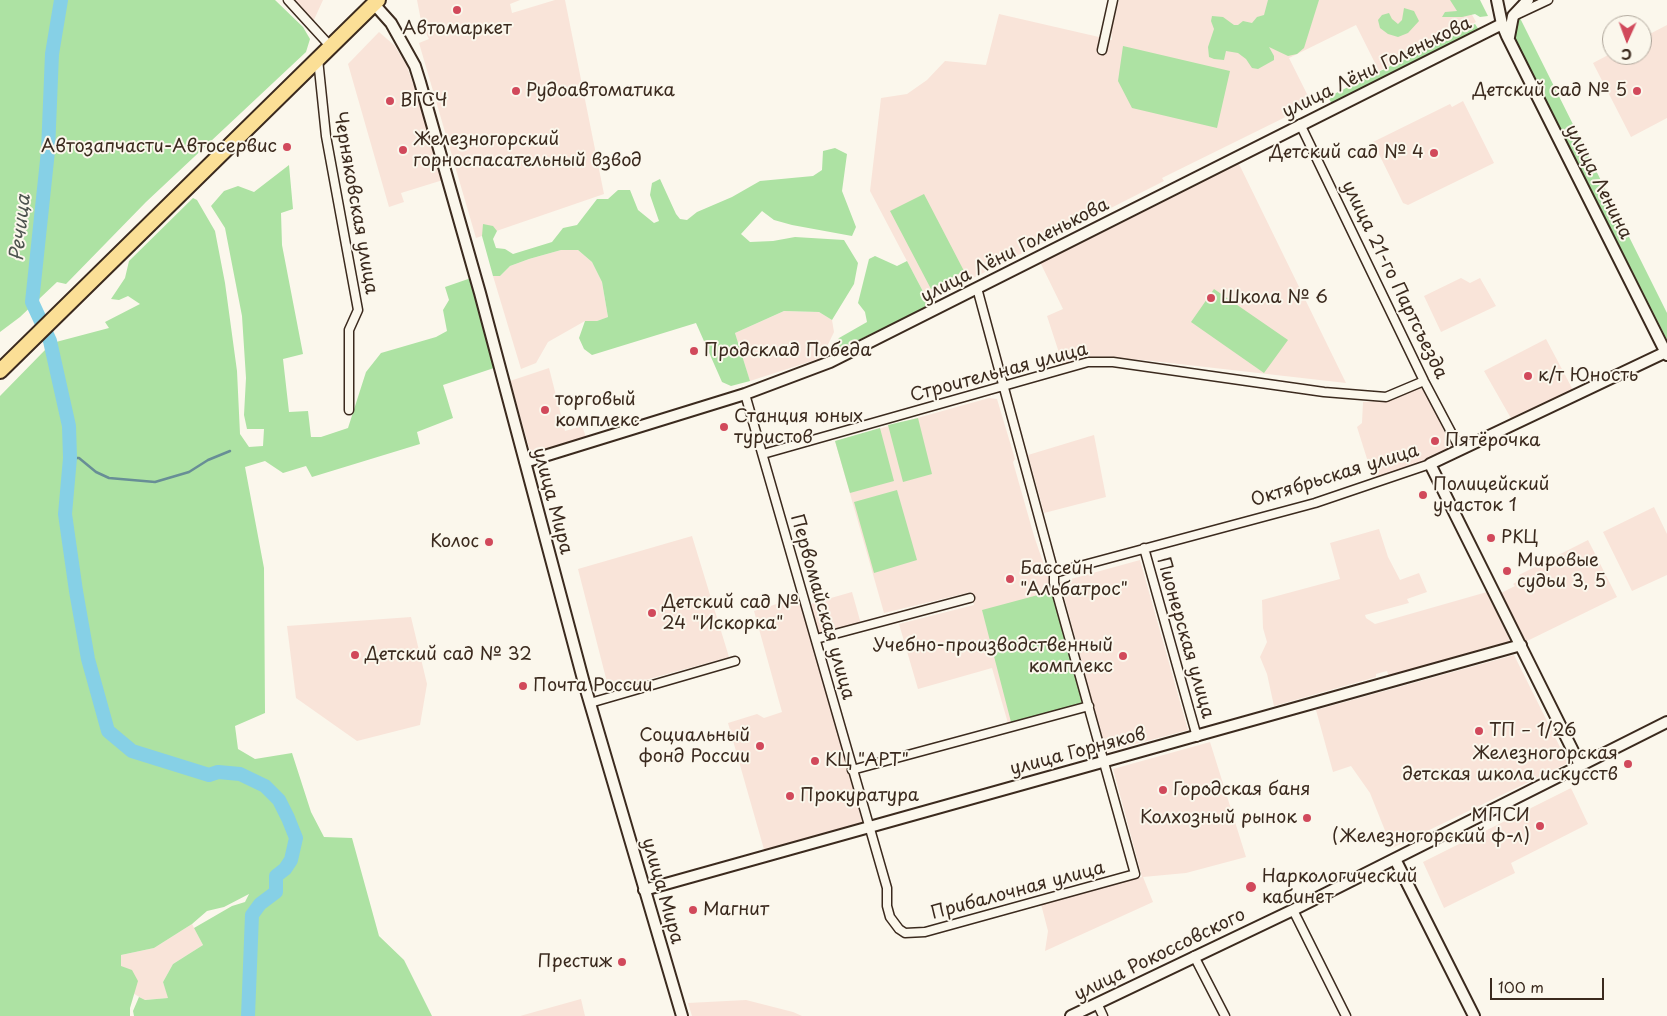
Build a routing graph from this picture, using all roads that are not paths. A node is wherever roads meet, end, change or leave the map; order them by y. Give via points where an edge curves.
1 (288, 0) edge
2 (1113, 0) edge
3 (1497, 0) edge
4 (1548, 0) edge
5 (376, 2) edge
6 (1526, 3) edge
7 (1513, 16) junction
8 (1502, 24) junction
9 (1510, 40) junction
10 (330, 46) junction
11 (1102, 50) dead end
12 (318, 59) junction
13 (1300, 124) junction
14 (977, 288) junction
15 (1667, 353) edge
16 (0, 371) edge
17 (1424, 381) junction
18 (1004, 387) junction
19 (745, 394) junction
20 (349, 410) dead end
21 (1460, 449) junction
22 (763, 454) junction
23 (525, 462) junction
24 (1430, 464) junction
25 (1144, 548) junction
26 (1054, 572) junction
27 (970, 598) dead end
28 (816, 640) junction
29 (1521, 645) junction
30 (735, 661) dead end
31 (590, 703) junction
32 (1089, 706) junction
33 (1667, 722) edge
34 (1197, 737) junction
35 (1105, 761) junction
36 (1580, 766) junction
37 (852, 770) junction
38 (869, 828) junction
39 (1395, 859) junction
40 (644, 890) junction
41 (1293, 910) junction
42 (1194, 956) junction
43 (1097, 1003) junction
44 (682, 1016) edge
45 (1071, 1016) edge
46 (1103, 1016) edge
47 (1224, 1016) edge
48 (1346, 1016) edge
49 (1474, 1016) edge

1 - 10 street
2 - 11 street
3 - 6 street via 1514,9
3 - 8 street, улица Ленина
4 - 7 street
5 - 10 highway
5 - 23 street, улица Мира via 391,23 420,82
6 - 7 street
7 - 8 street
7 - 9 street
8 - 9 street, улица Ленина
8 - 13 street, улица Лёни Голенькова
9 - 15 street, улица Ленина
10 - 12 highway
12 - 16 highway
12 - 20 street, Черняковская улица via 326,136 358,310 349,330
13 - 14 street, улица Лёни Голенькова
13 - 17 street, улица 21-го Партсъезда
14 - 18 street
14 - 19 street, улица Лёни Голенькова via 830,362
15 - 21 street, Октябрьская улица
17 - 18 street, Строительная улица via 1386,397 1324,392 1113,362 1088,362
17 - 21 street, улица 21-го Партсъезда
18 - 22 street, Строительная улица
18 - 26 street
19 - 22 street, Первомайская улица
19 - 23 street, улица Лёни Голенькова
21 - 24 street, Октябрьская улица
22 - 28 street, Первомайская улица
23 - 31 street, улица Мира
24 - 25 street, Октябрьская улица via 1315,502
24 - 29 street
25 - 26 street, Октябрьская улица
25 - 34 street, Пионерская улица
26 - 32 street via 1054,583
27 - 28 street
28 - 37 street, Первомайская улица
29 - 34 street, улица Горняков
29 - 36 street
30 - 31 street
31 - 40 street, улица Мира
32 - 35 street
32 - 37 street
33 - 36 street, улица Рокоссовского
34 - 35 street, улица Горняков
35 - 38 street, улица Горняков
35 - 38 street, Прибалочная улица via 1135,874 1125,877 925,932 905,933 890,917 886,888
36 - 39 street, улица Рокоссовского
37 - 38 street, Первомайская улица
38 - 40 street, улица Горняков
39 - 41 street, улица Рокоссовского
39 - 49 street
40 - 44 street, улица Мира
41 - 42 street, улица Рокоссовского
41 - 48 street
42 - 43 street, улица Рокоссовского
42 - 47 street
43 - 45 street, улица Рокоссовского
43 - 46 street

